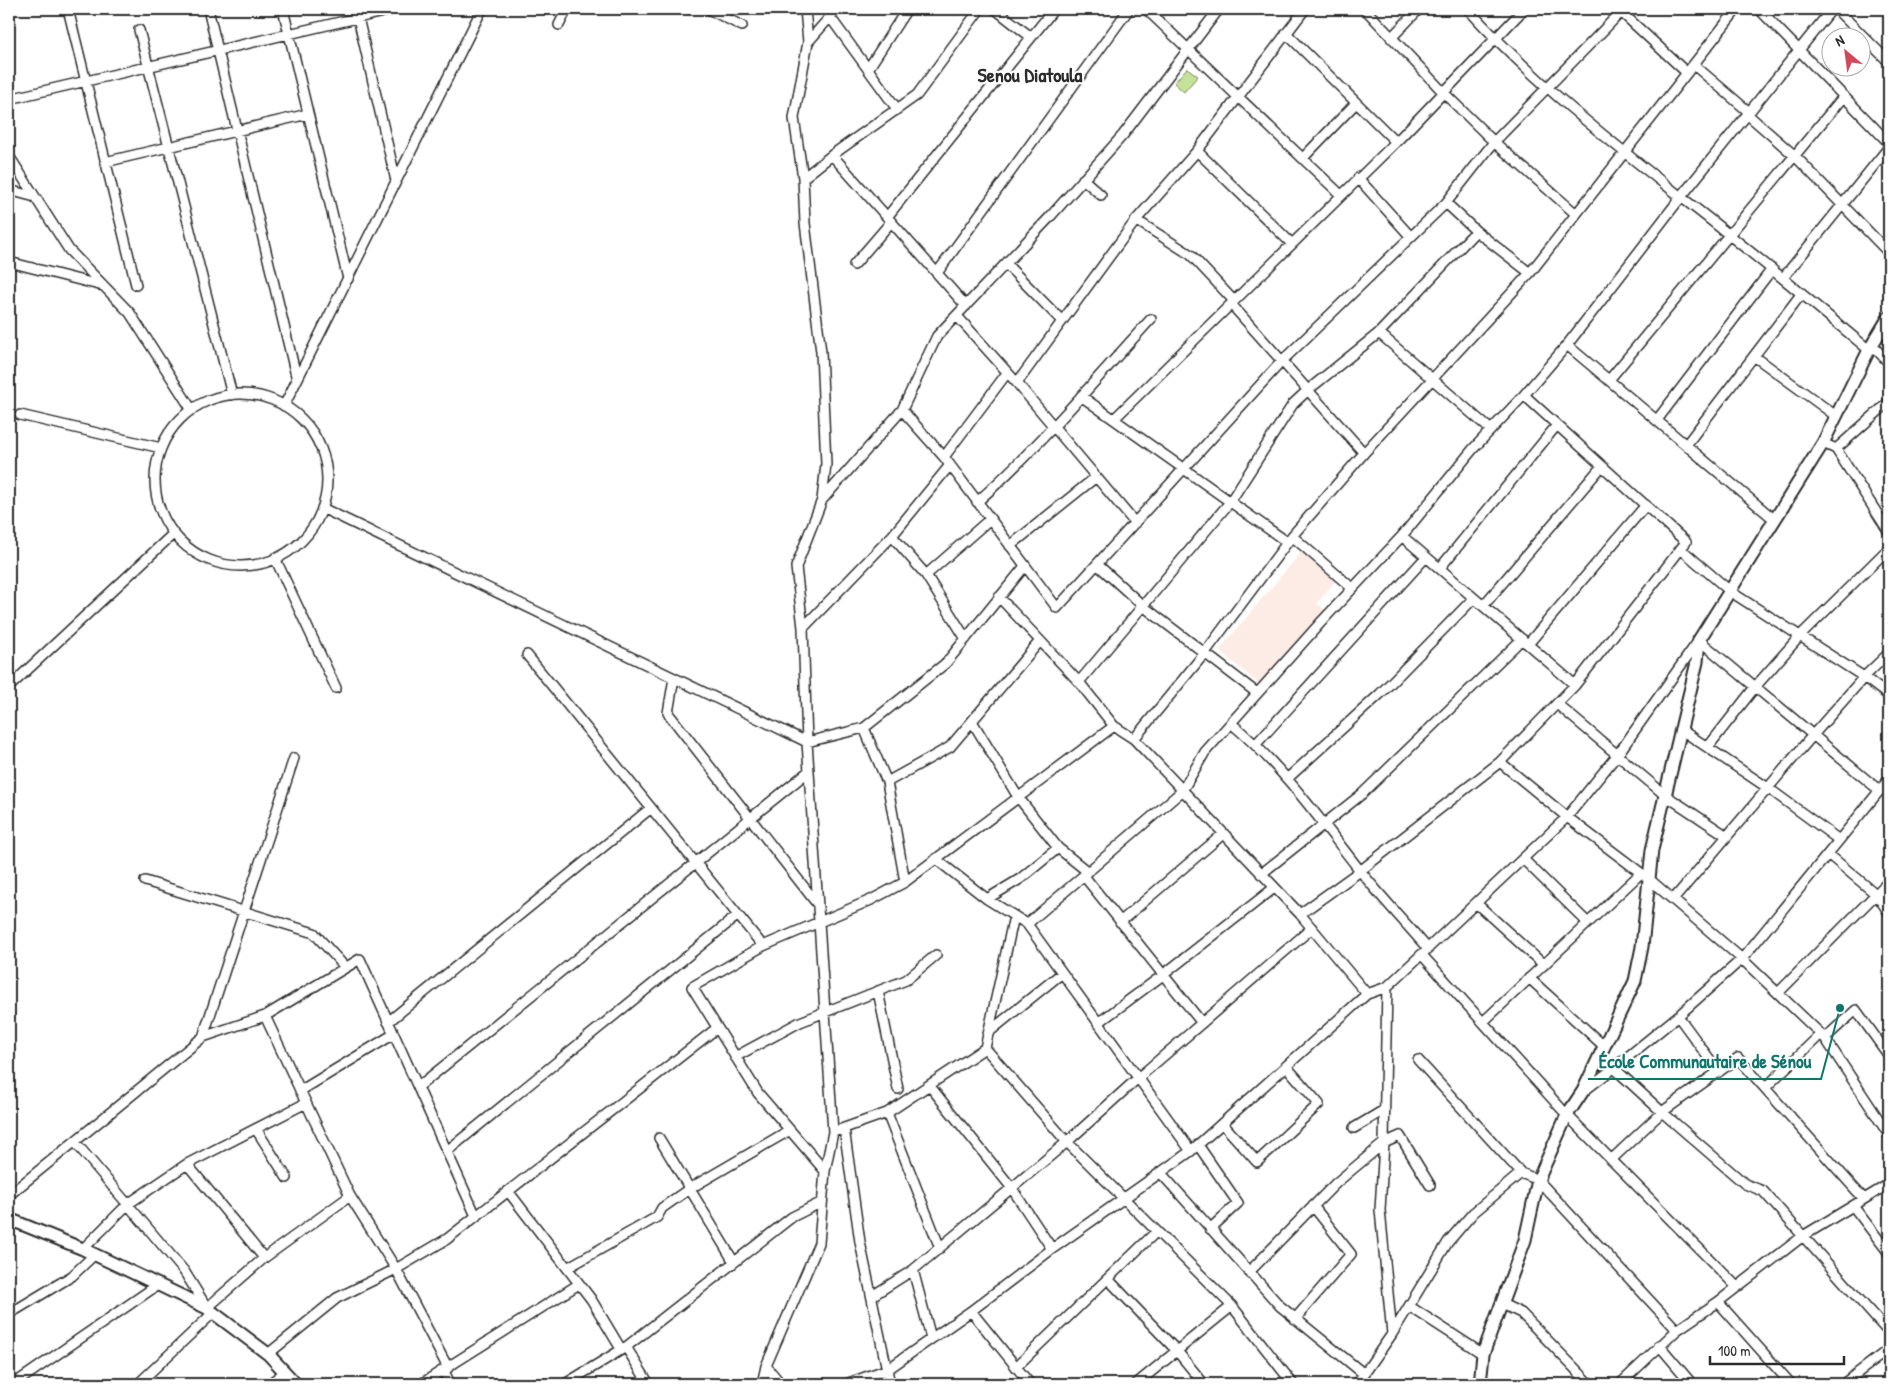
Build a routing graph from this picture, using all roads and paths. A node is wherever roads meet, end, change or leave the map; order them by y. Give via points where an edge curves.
1 (68, 9) edge
2 (208, 9) edge
3 (283, 9) edge
4 (396, 9) edge
5 (482, 9) edge
6 (567, 9) edge
7 (708, 9) edge
8 (805, 9) edge
9 (837, 9) edge
10 (907, 9) edge
11 (979, 9) edge
12 (995, 9) edge
13 (1054, 9) edge
14 (1129, 9) edge
15 (1146, 9) edge
16 (1219, 9) edge
17 (1304, 9) edge
18 (1364, 9) edge
19 (1419, 9) edge
20 (1468, 9) edge
21 (1524, 9) edge
22 (1759, 9) edge
23 (1832, 9) edge
24 (1836, 9) edge
25 (1621, 10) edge
26 (1732, 11) edge
27 (357, 13) edge
28 (830, 17) junction
29 (560, 26) dead end
30 (742, 26) dead end
31 (139, 30) dead end
32 (1286, 33) junction
33 (289, 34) junction
34 (1031, 37) junction
35 (1391, 38) junction
36 (1495, 39) junction
37 (808, 42) junction
38 (1188, 49) junction
39 (218, 50) junction
40 (1799, 50) junction
41 (1889, 62) edge
42 (1694, 65) junction
43 (148, 66) junction
44 (868, 69) junction
45 (1687, 73) junction
46 (85, 81) junction
47 (1548, 87) junction
48 (1443, 92) junction
49 (1844, 96) junction
50 (1238, 97) junction
51 (9, 99) edge
52 (1356, 103) junction
53 (897, 109) junction
54 (1748, 113) junction
55 (308, 114) junction
56 (237, 131) junction
57 (1396, 142) junction
58 (1494, 142) junction
59 (1889, 143) edge
60 (169, 147) junction
61 (1889, 147) edge
62 (1197, 151) junction
63 (1624, 153) junction
64 (832, 155) junction
65 (9, 156) edge
66 (1794, 156) junction
67 (1303, 158) junction
68 (106, 162) junction
69 (803, 178) junction
70 (1358, 178) junction
71 (1083, 179) junction
72 (396, 182) junction
73 (9, 190) edge
74 (1101, 195) dead end
75 (1342, 195) junction
76 (35, 197) junction
77 (1681, 197) junction
78 (1446, 203) junction
79 (1842, 204) junction
80 (1576, 214) junction
81 (889, 220) junction
82 (1136, 220) junction
83 (1476, 232) junction
84 (1729, 235) junction
85 (1411, 237) junction
86 (1292, 244) junction
87 (1889, 253) edge
88 (9, 262) edge
89 (1006, 264) junction
90 (854, 265) dead end
91 (1772, 269) junction
92 (937, 273) junction
93 (1530, 273) junction
94 (1782, 278) junction
95 (348, 279) junction
96 (136, 285) dead end
97 (104, 286) junction
98 (1802, 293) junction
99 (1232, 302) junction
100 (966, 306) junction
101 (957, 316) junction
102 (1889, 317) edge
103 (1150, 319) dead end
104 (1062, 321) junction
105 (1379, 333) junction
106 (1567, 344) junction
107 (1871, 347) junction
108 (1754, 356) junction
109 (1282, 361) junction
110 (1889, 363) edge
111 (1007, 373) junction
112 (1432, 379) junction
113 (297, 380) junction
114 (1610, 380) junction
115 (1017, 383) junction
116 (1308, 390) junction
117 (232, 395) junction
118 (1524, 395) junction
119 (1081, 396) junction
120 (1889, 402) edge
121 (284, 406) junction
122 (192, 410) junction
123 (902, 410) junction
124 (20, 416) dead end
125 (1836, 416) junction
126 (1114, 419) junction
127 (1657, 420) junction
128 (1557, 425) junction
129 (1053, 426) junction
130 (1491, 430) junction
131 (1823, 443) junction
132 (1686, 445) junction
133 (161, 448) junction
134 (1836, 449) junction
135 (1364, 453) junction
136 (947, 461) junction
137 (1602, 466) junction
138 (1185, 469) junction
139 (1096, 477) junction
140 (822, 500) junction
141 (977, 502) junction
142 (1230, 502) junction
143 (1646, 505) junction
144 (322, 508) junction
145 (990, 519) junction
146 (1775, 520) junction
147 (1135, 524) junction
148 (1889, 532) edge
149 (173, 534) junction
150 (892, 536) junction
151 (1402, 536) junction
152 (1289, 539) junction
153 (1010, 546) junction
154 (1889, 548) edge
155 (1681, 549) junction
156 (1426, 557) junction
157 (276, 558) junction
158 (1098, 564) junction
159 (1025, 566) junction
160 (1440, 568) junction
161 (926, 575) junction
162 (1352, 588) junction
163 (1730, 592) junction
164 (1000, 597) junction
165 (1474, 598) junction
166 (1143, 606) junction
167 (1483, 606) junction
168 (803, 628) junction
169 (1800, 636) junction
170 (966, 639) junction
171 (1699, 640) junction
172 (1040, 641) junction
173 (1525, 642) junction
174 (1889, 653) edge
175 (1204, 654) junction
176 (527, 655) dead end
177 (1864, 677) junction
178 (674, 678) junction
179 (1079, 682) junction
180 (1575, 685) junction
181 (9, 687) edge
182 (1755, 687) junction
183 (336, 688) dead end
184 (1256, 693) junction
185 (1889, 696) edge
186 (1557, 704) junction
187 (972, 721) junction
188 (1231, 723) junction
189 (1114, 726) junction
190 (864, 728) junction
191 (1680, 729) junction
192 (1813, 735) junction
193 (1134, 739) junction
194 (807, 742) junction
195 (1256, 744) junction
196 (1708, 747) junction
197 (1618, 754) junction
198 (294, 758) dead end
199 (1500, 762) junction
200 (809, 771) junction
201 (1288, 778) junction
202 (1889, 779) edge
203 (887, 782) junction
204 (1768, 788) junction
205 (1182, 791) junction
206 (1880, 791) junction
207 (1665, 795) junction
208 (1018, 797) junction
209 (651, 808) junction
210 (1567, 817) junction
211 (750, 819) junction
212 (1324, 824) junction
213 (1223, 834) junction
214 (1727, 836) junction
215 (1839, 840) junction
216 (1058, 848) junction
217 (1828, 854) junction
218 (936, 859) junction
219 (1523, 859) junction
220 (696, 863) junction
221 (1360, 871) junction
222 (1086, 874) junction
223 (1261, 874) junction
224 (1645, 876) junction
225 (145, 881) dead end
226 (1889, 881) edge
227 (905, 882) junction
228 (1274, 888) junction
229 (1877, 895) junction
230 (987, 899) junction
231 (1673, 900) junction
232 (1476, 903) junction
233 (818, 905) junction
234 (244, 911) junction
235 (1889, 913) edge
236 (1300, 914) junction
237 (738, 915) junction
238 (1014, 916) junction
239 (819, 922) junction
240 (1120, 922) junction
241 (1588, 923) junction
242 (1027, 924) junction
243 (1312, 928) junction
244 (763, 946) junction
245 (1425, 952) junction
246 (936, 954) dead end
247 (1742, 960) junction
248 (1544, 964) junction
249 (345, 967) junction
250 (1062, 973) junction
251 (1163, 975) junction
252 (1529, 978) junction
253 (1387, 987) junction
254 (878, 992) junction
255 (1778, 993) junction
256 (1367, 994) junction
257 (825, 1012) junction
258 (265, 1016) junction
259 (1678, 1016) junction
260 (388, 1022) junction
261 (1483, 1022) junction
262 (1098, 1023) junction
263 (1202, 1023) junction
264 (717, 1028) junction
265 (989, 1032) junction
266 (394, 1034) junction
267 (1823, 1036) junction
268 (203, 1037) junction
269 (1605, 1047) junction
270 (986, 1048) junction
271 (1889, 1056) edge
272 (735, 1057) junction
273 (1418, 1060) dead end
274 (1286, 1066) junction
275 (1614, 1068) junction
276 (1719, 1072) junction
277 (1138, 1078) junction
278 (929, 1085) junction
279 (418, 1088) junction
280 (1765, 1088) junction
281 (898, 1089) dead end
282 (300, 1091) junction
283 (1583, 1091) junction
284 (306, 1103) junction
285 (1384, 1110) junction
286 (887, 1112) junction
287 (1662, 1112) junction
288 (1567, 1115) junction
289 (1222, 1123) junction
290 (844, 1128) junction
291 (1354, 1128) dead end
292 (256, 1129) junction
293 (790, 1130) junction
294 (832, 1132) junction
295 (1889, 1135) edge
296 (659, 1138) dead end
297 (75, 1142) junction
298 (1067, 1142) junction
299 (1384, 1143) junction
300 (1194, 1148) junction
301 (447, 1151) junction
302 (1611, 1160) junction
303 (187, 1164) junction
304 (825, 1171) junction
305 (1160, 1172) junction
306 (1521, 1173) junction
307 (287, 1178) dead end
308 (1538, 1180) junction
309 (1889, 1184) edge
310 (1430, 1185) dead end
311 (1011, 1187) junction
312 (690, 1189) junction
313 (508, 1191) junction
314 (9, 1195) edge
315 (350, 1196) junction
316 (1123, 1199) junction
317 (1864, 1199) junction
318 (822, 1202) junction
319 (128, 1204) junction
320 (1313, 1206) junction
321 (1853, 1206) junction
322 (476, 1216) junction
323 (9, 1219) edge
324 (1210, 1229) junction
325 (1156, 1232) junction
326 (1803, 1236) junction
327 (940, 1248) junction
328 (83, 1249) junction
329 (1052, 1249) junction
330 (1889, 1253) edge
331 (95, 1254) junction
332 (264, 1258) junction
333 (734, 1262) junction
334 (566, 1268) junction
335 (396, 1269) junction
336 (913, 1270) junction
337 (1249, 1272) junction
338 (1108, 1279) junction
339 (159, 1284) junction
340 (579, 1284) junction
341 (1737, 1287) junction
342 (872, 1296) junction
343 (1718, 1302) junction
344 (1502, 1304) junction
345 (1232, 1306) junction
346 (1408, 1306) junction
347 (970, 1310) junction
348 (210, 1311) junction
349 (9, 1314) edge
350 (1296, 1319) junction
351 (1677, 1330) junction
352 (1392, 1334) junction
353 (1889, 1334) edge
354 (931, 1338) junction
355 (1659, 1345) junction
356 (624, 1348) junction
357 (1889, 1349) edge
358 (1177, 1351) junction
359 (268, 1354) junction
360 (1483, 1354) junction
361 (766, 1366) junction
362 (1016, 1367) junction
363 (446, 1369) junction
364 (888, 1369) junction
365 (285, 1372) junction
366 (1364, 1374) junction
367 (14, 1384) edge
368 (138, 1384) edge
369 (269, 1384) edge
370 (296, 1384) edge
371 (421, 1384) edge
372 (450, 1384) edge
373 (565, 1384) edge
374 (649, 1384) edge
375 (762, 1384) edge
376 (781, 1384) edge
377 (846, 1384) edge
378 (890, 1384) edge
379 (1030, 1384) edge
380 (1136, 1384) edge
381 (1204, 1384) edge
382 (1294, 1384) edge
383 (1357, 1384) edge
384 (1480, 1384) edge
385 (1590, 1384) edge
386 (1620, 1384) edge
387 (1692, 1384) edge
388 (1791, 1384) edge
389 (1843, 1384) edge

1 - 46 street
2 - 39 street
3 - 33 street
4 - 27 street
5 - 72 street
6 - 29 street
7 - 30 street
8 - 37 street
9 - 28 street
10 - 44 street
11 - 53 street via 918,95
12 - 34 street
13 - 34 street
14 - 92 street
15 - 38 street
16 - 38 street
17 - 32 street
18 - 35 street
19 - 35 street
20 - 36 street
21 - 36 street
22 - 40 street
23 - 40 street
24 - 41 street
25 - 45 street
25 - 47 street
26 - 42 street
27 - 33 street
27 - 72 street
28 - 37 street
28 - 44 street
31 - 43 street
32 - 50 street
32 - 52 street
33 - 39 street
33 - 55 street
34 - 81 street
35 - 48 street
36 - 47 street
36 - 48 street
37 - 69 street via 794,118
38 - 50 street
38 - 71 street via 1123,135
39 - 43 street
39 - 56 street
40 - 49 street
40 - 54 street
42 - 45 street
42 - 54 street
43 - 46 street
43 - 60 street
44 - 53 street
45 - 63 street
46 - 51 street
46 - 68 street
47 - 58 street
47 - 63 street
48 - 57 street
48 - 58 street
49 - 59 street
49 - 66 street
50 - 62 street
50 - 67 street
52 - 57 street
52 - 67 street
53 - 64 street
54 - 66 street
54 - 77 street
55 - 56 street
55 - 95 street
56 - 60 street
56 - 113 street
57 - 70 street
58 - 78 street
58 - 80 street
60 - 68 street
60 - 117 street
61 - 79 street
62 - 82 street
62 - 86 street
63 - 77 street
63 - 80 street
64 - 69 street
64 - 81 street
65 - 76 street
66 - 79 street
66 - 84 street
67 - 75 street
68 - 96 street
69 - 140 street via 805,223 821,352 826,464
70 - 75 street
70 - 85 street
71 - 74 street
71 - 89 street
72 - 95 street
73 - 76 street
75 - 86 street
76 - 97 street via 69,250
77 - 84 street
77 - 106 street
78 - 83 street
78 - 85 street
79 - 87 street
79 - 94 street
80 - 93 street
81 - 90 street
81 - 92 street
82 - 99 street via 1191,255
82 - 104 street
83 - 93 street
83 - 105 street
84 - 91 street
84 - 114 street
85 - 109 street
86 - 99 street
88 - 97 street
89 - 100 street
89 - 104 street
91 - 94 street
91 - 127 street
92 - 100 street
93 - 112 street
94 - 98 street
95 - 113 street
97 - 122 street via 130,313
98 - 107 street
98 - 108 street
99 - 109 street
99 - 126 street
100 - 101 street
101 - 111 street
101 - 123 street via 937,336
102 - 107 street
103 - 119 street
104 - 115 street
105 - 112 street
105 - 116 street
106 - 114 street
106 - 118 street
107 - 110 street
107 - 125 street
108 - 125 street
108 - 132 street
109 - 116 street
109 - 138 street
111 - 115 street
111 - 136 street
112 - 130 street
112 - 135 street
113 - 121 street
114 - 127 street
115 - 129 street
116 - 135 street
116 - 142 street via 1293,404
117 - 121 street via 264,397
117 - 122 street via 211,400
118 - 128 street
118 - 130 street
119 - 126 street
119 - 129 street
120 - 134 street
121 - 144 street via 308,427 321,450 327,476
122 - 133 street via 176,424
123 - 136 street
123 - 140 street
124 - 133 street
125 - 131 street
126 - 138 street
127 - 132 street
128 - 137 street
128 - 160 street
129 - 139 street
129 - 141 street
130 - 151 street
131 - 134 street
131 - 146 street
132 - 146 street
133 - 149 street via 155,473 156,495
134 - 148 street
135 - 152 street
136 - 141 street
136 - 150 street
137 - 143 street
137 - 167 street
138 - 142 street
138 - 147 street
139 - 147 street
139 - 153 street
140 - 168 street via 796,567
141 - 145 street
142 - 152 street
142 - 166 street
143 - 155 street via 1686,542
143 - 173 street
144 - 157 street via 306,536
144 - 178 street
145 - 153 street
145 - 161 street
146 - 163 street
147 - 158 street
149 - 157 street via 198,555 218,563 250,566
149 - 181 street
150 - 161 street
150 - 168 street
151 - 156 street
151 - 162 street
152 - 162 street
152 - 175 street
153 - 159 street
154 - 169 street
155 - 163 street
155 - 180 street
156 - 160 street
156 - 195 street
157 - 183 street
158 - 159 street via 1057,608
158 - 166 street
159 - 164 street
160 - 165 street
161 - 170 street
162 - 184 street
163 - 169 street
163 - 171 street
164 - 170 street
164 - 172 street
165 - 167 street
165 - 201 street via 1380,694
166 - 175 street
166 - 179 street
167 - 173 street
168 - 194 street
169 - 177 street
169 - 182 street
170 - 190 street via 946,663
171 - 182 street
171 - 191 street via 1697,662
171 - 197 street
172 - 179 street
172 - 187 street
173 - 180 street
173 - 212 street via 1362,794
174 - 177 street
175 - 184 street
175 - 193 street
176 - 209 street
177 - 185 street
177 - 192 street
178 - 194 street
178 - 211 street via 668,713
179 - 189 street
180 - 186 street
182 - 192 street
182 - 196 street
184 - 188 street
186 - 197 street
186 - 199 street
187 - 203 street via 950,747
187 - 208 street
188 - 195 street
188 - 205 street via 1205,752
189 - 193 street
189 - 208 street
190 - 194 street
190 - 203 street
191 - 196 street
191 - 207 street
192 - 204 street
192 - 206 street
193 - 205 street
194 - 200 street
195 - 201 street
196 - 204 street
197 - 207 street
197 - 210 street
198 - 234 street
199 - 210 street
199 - 221 street
200 - 211 street
200 - 233 street
201 - 212 street
202 - 206 street
203 - 227 street
204 - 214 street
204 - 215 street
205 - 213 street
205 - 222 street
206 - 215 street
207 - 214 street
207 - 224 street
208 - 216 street
208 - 218 street
209 - 220 street
209 - 260 street
210 - 219 street
210 - 224 street
211 - 220 street
211 - 233 street
212 - 221 street
212 - 223 street
213 - 223 street
213 - 240 street
214 - 231 street
215 - 217 street
216 - 222 street
216 - 230 street via 1020,879
217 - 229 street
217 - 247 street
218 - 227 street
218 - 230 street
219 - 232 street
219 - 241 street
220 - 237 street
220 - 279 street
221 - 236 street
221 - 245 street
222 - 240 street
222 - 242 street
223 - 228 street
224 - 231 street
224 - 241 street
224 - 269 street via 1642,947 1635,981
225 - 234 street
226 - 229 street
227 - 239 street
228 - 236 street
228 - 251 street
229 - 235 street
229 - 255 street
230 - 238 street
231 - 247 street
232 - 245 street
232 - 248 street
233 - 239 street
234 - 249 street via 314,933
234 - 268 street
236 - 243 street
237 - 244 street
237 - 301 street
238 - 242 street
238 - 265 street
239 - 244 street
239 - 257 street
240 - 251 street
241 - 248 street
242 - 250 street
243 - 256 street
243 - 263 street
244 - 264 street via 692,987
245 - 253 street
245 - 261 street
246 - 254 street via 906,980
247 - 255 street
247 - 259 street
248 - 252 street
249 - 258 street
249 - 260 street via 360,959
250 - 262 street
250 - 265 street
251 - 262 street
251 - 263 street
252 - 261 street
252 - 269 street
253 - 256 street
253 - 285 street
254 - 257 street
254 - 281 street
255 - 267 street
256 - 274 street
257 - 272 street
257 - 294 street
258 - 268 street
258 - 282 street
259 - 275 street
259 - 276 street
260 - 266 street
261 - 288 street
262 - 277 street
263 - 277 street
264 - 272 street
264 - 313 street
265 - 270 street
266 - 279 street
266 - 282 street
267 - 271 street via 1856,1010
267 - 280 street
267 - 295 street
268 - 297 street
269 - 283 street
270 - 278 street
270 - 298 street
272 - 293 street via 758,1093
273 - 306 street
274 - 289 street
274 - 289 street via 1319,1104 1257,1162
275 - 283 street
275 - 287 street
276 - 280 street via 1738,1058
276 - 287 street
277 - 298 street
277 - 300 street
278 - 286 street
278 - 311 street
279 - 301 street
280 - 317 street
282 - 284 street
283 - 288 street
284 - 292 street
284 - 315 street
285 - 291 street
285 - 299 street
286 - 290 street
286 - 327 street
287 - 302 street
287 - 326 street via 1745,1184 1763,1191
288 - 302 street
288 - 308 street
289 - 300 street
290 - 294 street
290 - 342 street via 860,1242
292 - 303 street
292 - 307 street
293 - 304 street
293 - 312 street
294 - 304 street
296 - 312 street
297 - 314 street
297 - 319 street
298 - 311 street
298 - 316 street
299 - 310 street via 1400,1136
299 - 320 street via 1336,1182
299 - 352 street via 1380,1210
300 - 305 street
300 - 324 street via 1238,1203
301 - 322 street
302 - 341 street
303 - 319 street
303 - 332 street
304 - 318 street
305 - 316 street
305 - 324 street
306 - 308 street
306 - 346 street via 1473,1213 1448,1242
308 - 344 street via 1525,1240
308 - 351 street
309 - 317 street
311 - 327 street
311 - 329 street
312 - 333 street
312 - 334 street via 662,1208 657,1217
313 - 322 street
313 - 334 street
315 - 332 street
315 - 335 street
316 - 325 street
316 - 329 street
317 - 321 street
318 - 333 street via 792,1218
318 - 361 street via 819,1243
319 - 328 street
319 - 348 street via 184,1272
320 - 337 street
320 - 350 street via 1351,1254
321 - 326 street
321 - 330 street
322 - 335 street via 447,1239
323 - 328 street
324 - 337 street
325 - 338 street
325 - 345 street
326 - 341 street
326 - 353 street
327 - 336 street
328 - 331 street
329 - 347 street
331 - 339 street
331 - 349 street via 72,1276
332 - 348 street
333 - 356 street
334 - 340 street
335 - 359 street via 337,1298
335 - 363 street
336 - 342 street
336 - 354 street
337 - 350 street
338 - 358 street
338 - 362 street
339 - 348 street
339 - 367 street
340 - 356 street
340 - 363 street
341 - 343 street
342 - 364 street
343 - 351 street
343 - 388 street
344 - 360 street
344 - 385 street via 1521,1313
345 - 358 street
345 - 382 street
346 - 352 street
346 - 360 street
347 - 354 street
347 - 362 street
348 - 359 street
348 - 368 street
350 - 366 street
351 - 355 street
352 - 366 street
354 - 364 street
355 - 386 street
355 - 387 street
356 - 373 street
356 - 374 street
357 - 389 street
358 - 380 street
358 - 381 street
359 - 365 street
360 - 384 street
361 - 375 street
361 - 376 street
362 - 379 street
363 - 371 street
363 - 372 street
364 - 377 street
364 - 378 street
365 - 369 street
365 - 370 street
366 - 383 street

